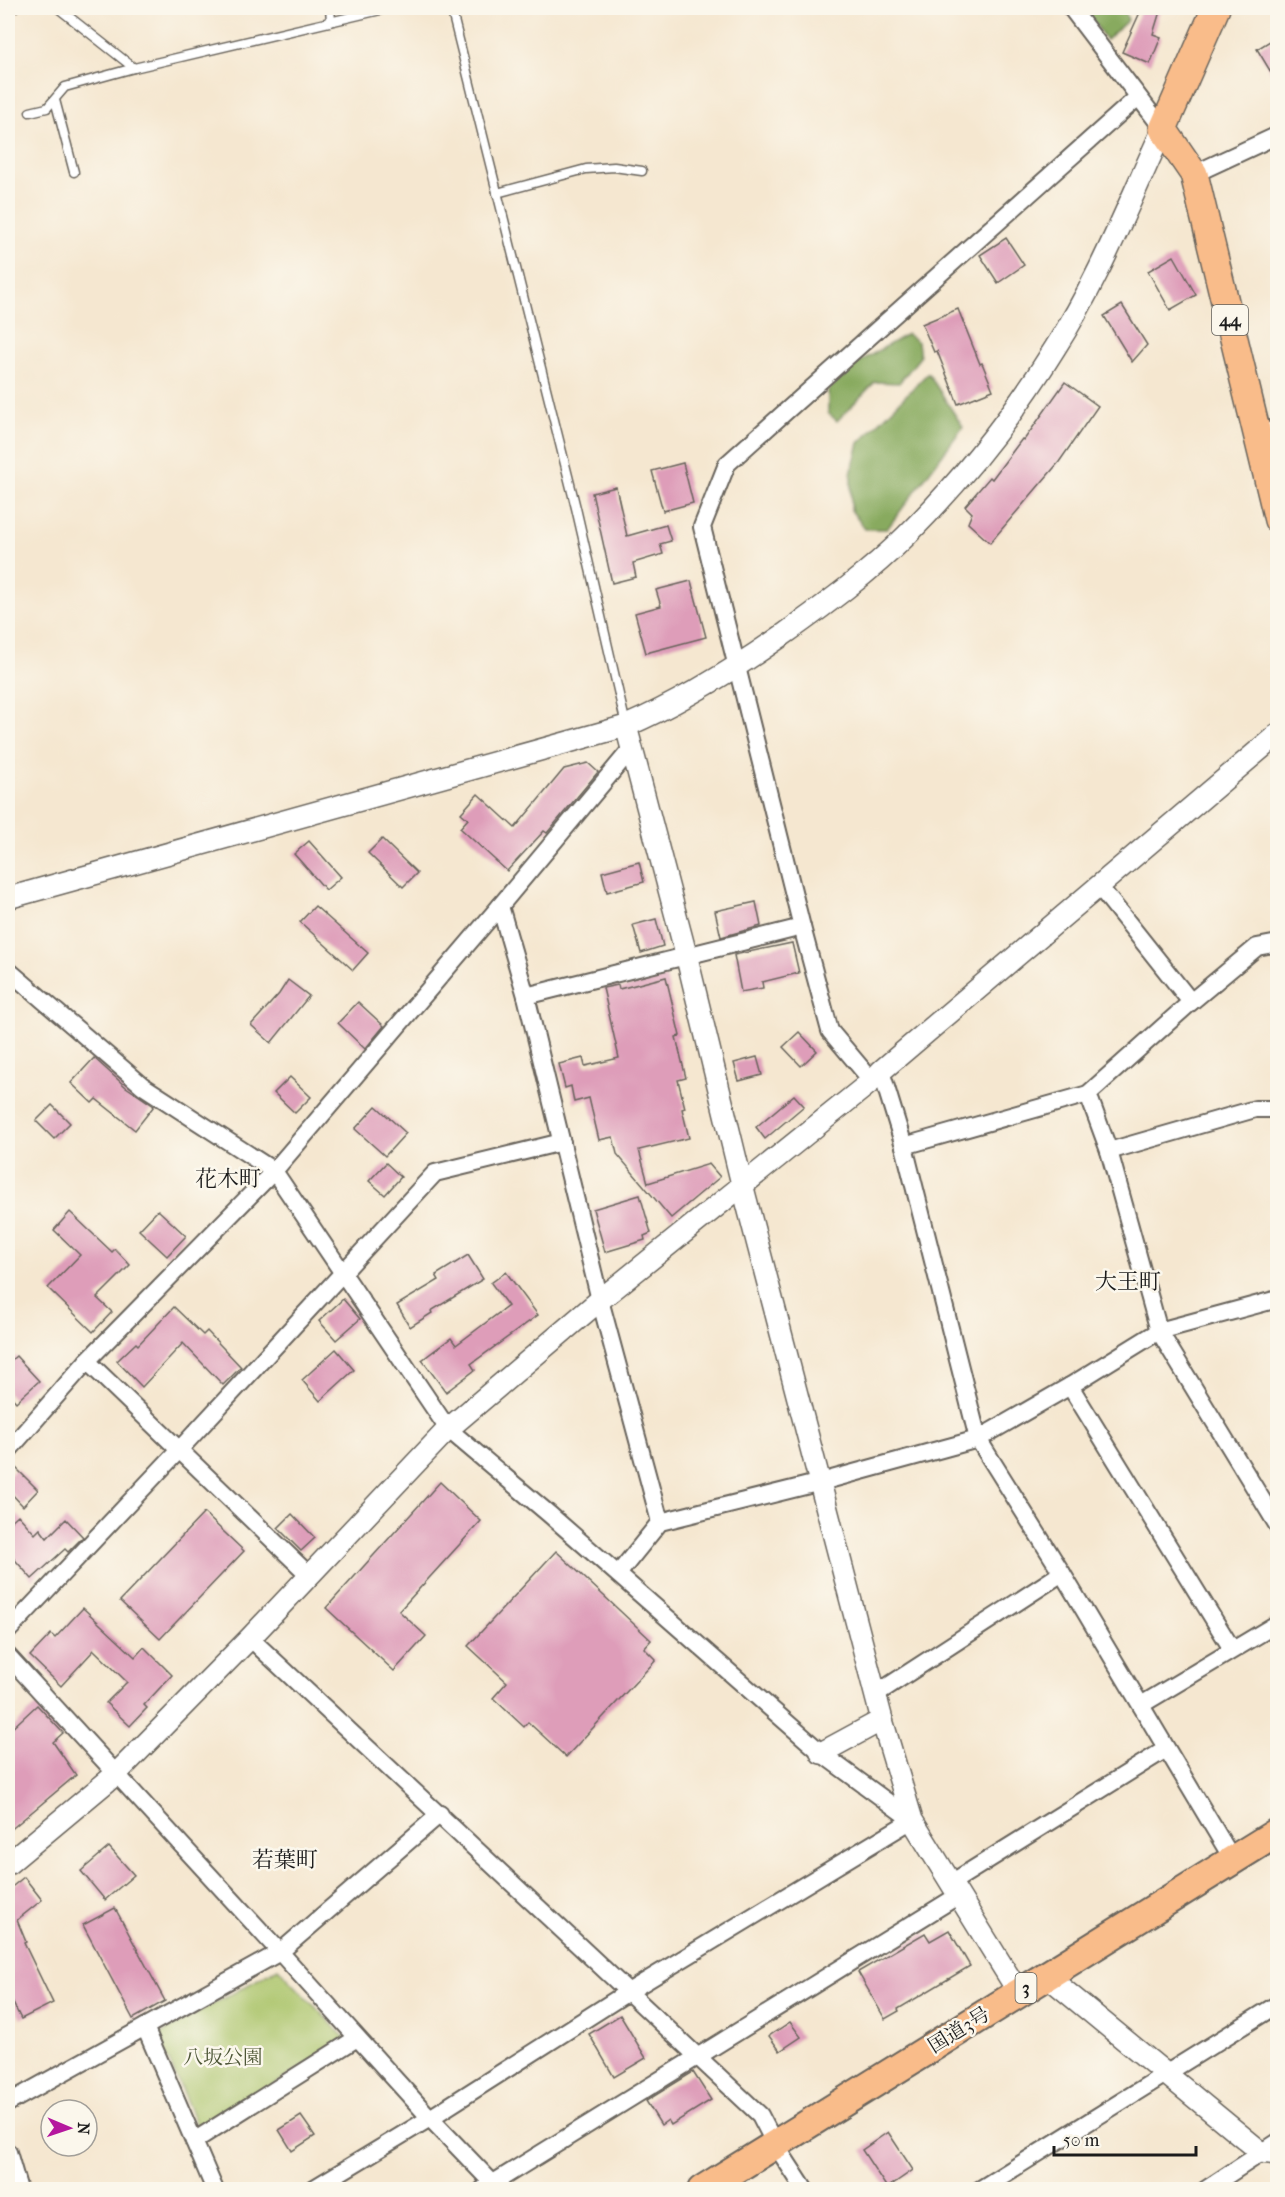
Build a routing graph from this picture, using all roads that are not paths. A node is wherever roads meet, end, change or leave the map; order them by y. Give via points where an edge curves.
1 (14, 8) edge
2 (58, 8) edge
3 (330, 8) edge
4 (389, 8) edge
5 (451, 8) edge
6 (1071, 8) edge
7 (1216, 8) edge
8 (8, 9) edge
9 (332, 21) junction
10 (134, 68) junction
11 (1138, 97) junction
12 (55, 99) junction
13 (30, 112) dead end
14 (1163, 129) junction
15 (1278, 135) edge
16 (642, 171) dead end
17 (74, 172) dead end
18 (1194, 174) junction
19 (497, 193) junction
20 (1268, 433) edge
21 (1276, 505) edge
22 (737, 667) junction
23 (626, 726) junction
24 (1278, 734) edge
25 (632, 748) junction
26 (1098, 885) junction
27 (8, 898) edge
28 (500, 906) junction
29 (802, 927) junction
30 (1278, 943) edge
31 (687, 958) junction
32 (8, 970) edge
33 (526, 996) junction
34 (1191, 1002) junction
35 (877, 1076) junction
36 (1088, 1094) junction
37 (1278, 1109) edge
38 (562, 1142) junction
39 (904, 1146) junction
40 (1109, 1150) junction
41 (274, 1171) junction
42 (742, 1184) junction
43 (344, 1271) junction
44 (1278, 1299) edge
45 (600, 1300) junction
46 (1158, 1330) junction
47 (87, 1361) junction
48 (1070, 1386) junction
49 (448, 1429) junction
50 (978, 1439) junction
51 (180, 1449) junction
52 (8, 1451) edge
53 (821, 1482) junction
54 (660, 1522) junction
55 (1278, 1526) edge
56 (1062, 1573) junction
57 (618, 1574) junction
58 (309, 1575) junction
59 (1278, 1623) edge
60 (8, 1631) edge
61 (250, 1638) junction
62 (1232, 1649) junction
63 (8, 1656) edge
64 (876, 1694) junction
65 (1141, 1705) junction
66 (882, 1720) junction
67 (1166, 1749) junction
68 (823, 1755) junction
69 (116, 1774) junction
70 (440, 1814) junction
71 (912, 1820) junction
72 (1278, 1832) edge
73 (1233, 1860) junction
74 (8, 1864) edge
75 (955, 1889) junction
76 (280, 1952) junction
77 (1047, 1976) junction
78 (628, 1992) junction
79 (1019, 1993) junction
80 (1278, 2004) edge
81 (145, 2027) junction
82 (357, 2038) junction
83 (697, 2056) junction
84 (1167, 2074) junction
85 (8, 2103) edge
86 (430, 2118) junction
87 (194, 2141) junction
88 (775, 2144) junction
89 (1272, 2149) edge
90 (8, 2152) edge
91 (491, 2187) edge
92 (19, 2190) edge
93 (215, 2190) edge
94 (311, 2190) edge
95 (702, 2190) edge
96 (805, 2190) edge
97 (979, 2190) edge
98 (1205, 2190) edge

1 - 8 lane
2 - 10 lane
3 - 9 lane
4 - 9 lane
5 - 19 lane
6 - 11 street
7 - 14 main road
9 - 10 lane
10 - 12 lane via 65,87
11 - 14 street
11 - 22 street via 726,464 702,527
12 - 13 lane via 47,108
12 - 17 lane
14 - 18 main road, 44
14 - 22 street via 1088,289 1056,346 1000,428 905,537 831,600
15 - 18 street
16 - 19 lane via 586,169
18 - 20 main road, 44
19 - 23 lane
20 - 21 main road, 44
22 - 23 street via 661,711
22 - 29 street
23 - 25 street
23 - 27 street
24 - 26 street
25 - 28 street
25 - 31 street
26 - 34 street
26 - 35 street
28 - 33 street
28 - 41 street
29 - 31 street
29 - 35 street via 830,1030
30 - 34 street via 1257,947
31 - 33 street
31 - 42 street
32 - 41 street via 143,1086
33 - 38 street
34 - 36 street
35 - 39 street
35 - 42 street
36 - 39 street
36 - 40 street
37 - 40 street via 1255,1109
38 - 43 street via 435,1173
38 - 45 street
39 - 50 street
40 - 46 street
41 - 43 street
41 - 47 street
42 - 45 street
42 - 53 street
43 - 49 street
43 - 51 street
44 - 46 street
45 - 49 street
45 - 54 street
46 - 48 street
46 - 55 street
47 - 51 street
47 - 52 street
48 - 50 street
48 - 62 street
49 - 57 street
49 - 58 street
50 - 53 street
50 - 56 street
51 - 58 street
51 - 60 street
53 - 54 street
53 - 64 street
54 - 57 street
56 - 64 street
56 - 65 street
57 - 68 street
58 - 61 street
59 - 62 street
61 - 69 street
61 - 70 street
62 - 65 street
63 - 69 street
64 - 66 street
65 - 67 street
66 - 68 street
66 - 71 street
67 - 73 street
67 - 75 street
68 - 71 street
69 - 74 street
69 - 76 street
70 - 76 street
70 - 78 street
71 - 75 street
71 - 78 street
72 - 73 highway, 国道3号 / 3
73 - 77 highway, 国道3号 / 3
75 - 79 street
75 - 83 street
76 - 81 street
76 - 82 street
77 - 79 highway, 国道3号 / 3
77 - 84 street
78 - 83 street
78 - 86 street
79 - 88 highway, 国道3号 / 3
80 - 84 street
81 - 85 street
81 - 87 street
82 - 86 street
82 - 87 street
83 - 88 street via 760,2115
83 - 91 street
84 - 89 street
84 - 97 street
86 - 91 street
86 - 94 street
87 - 93 street
88 - 95 highway, 国道3号 / 3
88 - 96 street
89 - 98 street
90 - 92 street

